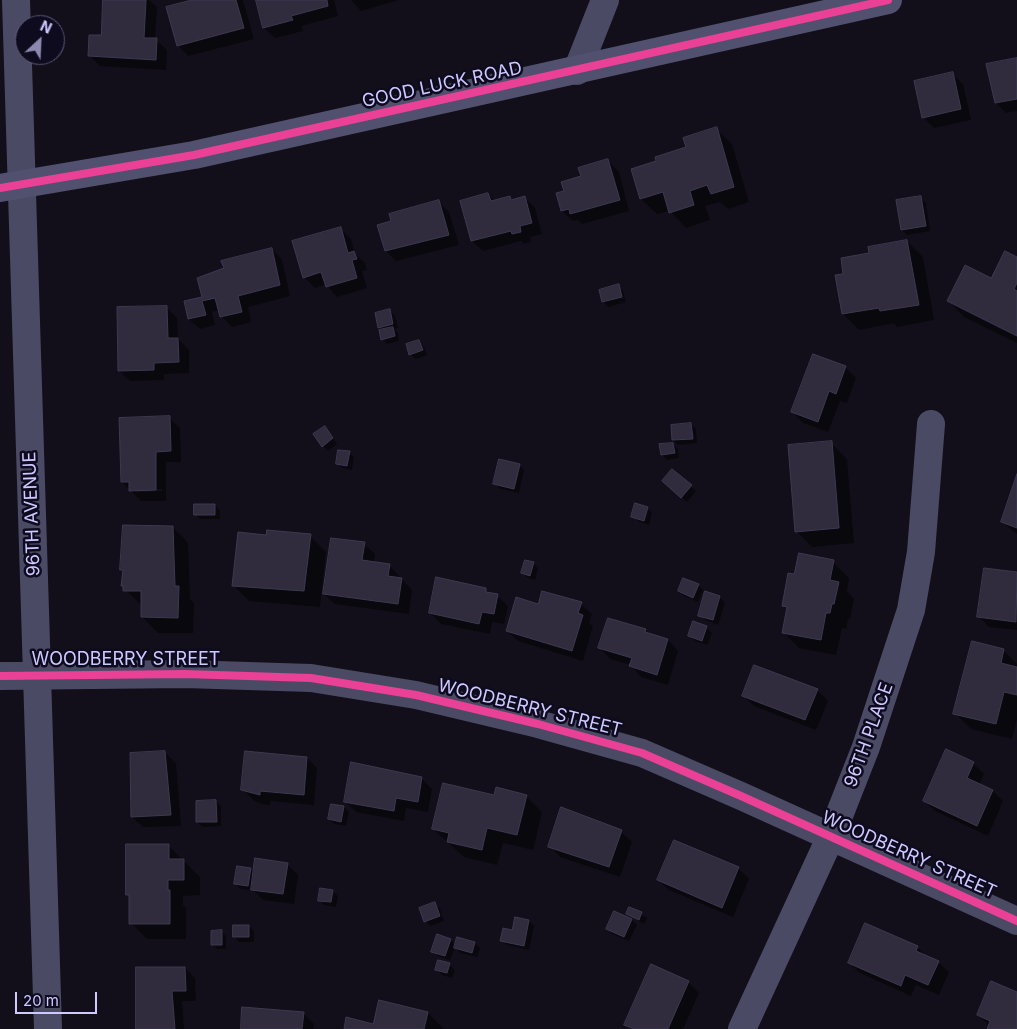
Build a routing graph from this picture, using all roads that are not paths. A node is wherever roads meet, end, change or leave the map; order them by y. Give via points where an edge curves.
1 (16, 0) edge
2 (605, 0) edge
3 (888, 0) edge
4 (577, 71) junction
5 (10, 187) edge
6 (931, 424) dead end
7 (38, 674) junction
8 (0, 676) edge
9 (831, 836) junction
10 (1017, 921) edge
11 (48, 1029) edge
12 (742, 1029) edge

1 - 5 street, 96TH AVENUE
2 - 4 street
3 - 4 main road, GOOD LUCK ROAD
4 - 5 main road, GOOD LUCK ROAD via 194,155
5 - 7 street, 96TH AVENUE
6 - 9 street, 96TH PLACE via 921,552 912,610 866,747
7 - 8 street, WOODBERRY STREET
7 - 9 street, WOODBERRY STREET via 311,678 416,695 642,753
7 - 11 street, 96TH AVENUE
9 - 10 street, WOODBERRY STREET
9 - 12 street, 96TH PLACE

